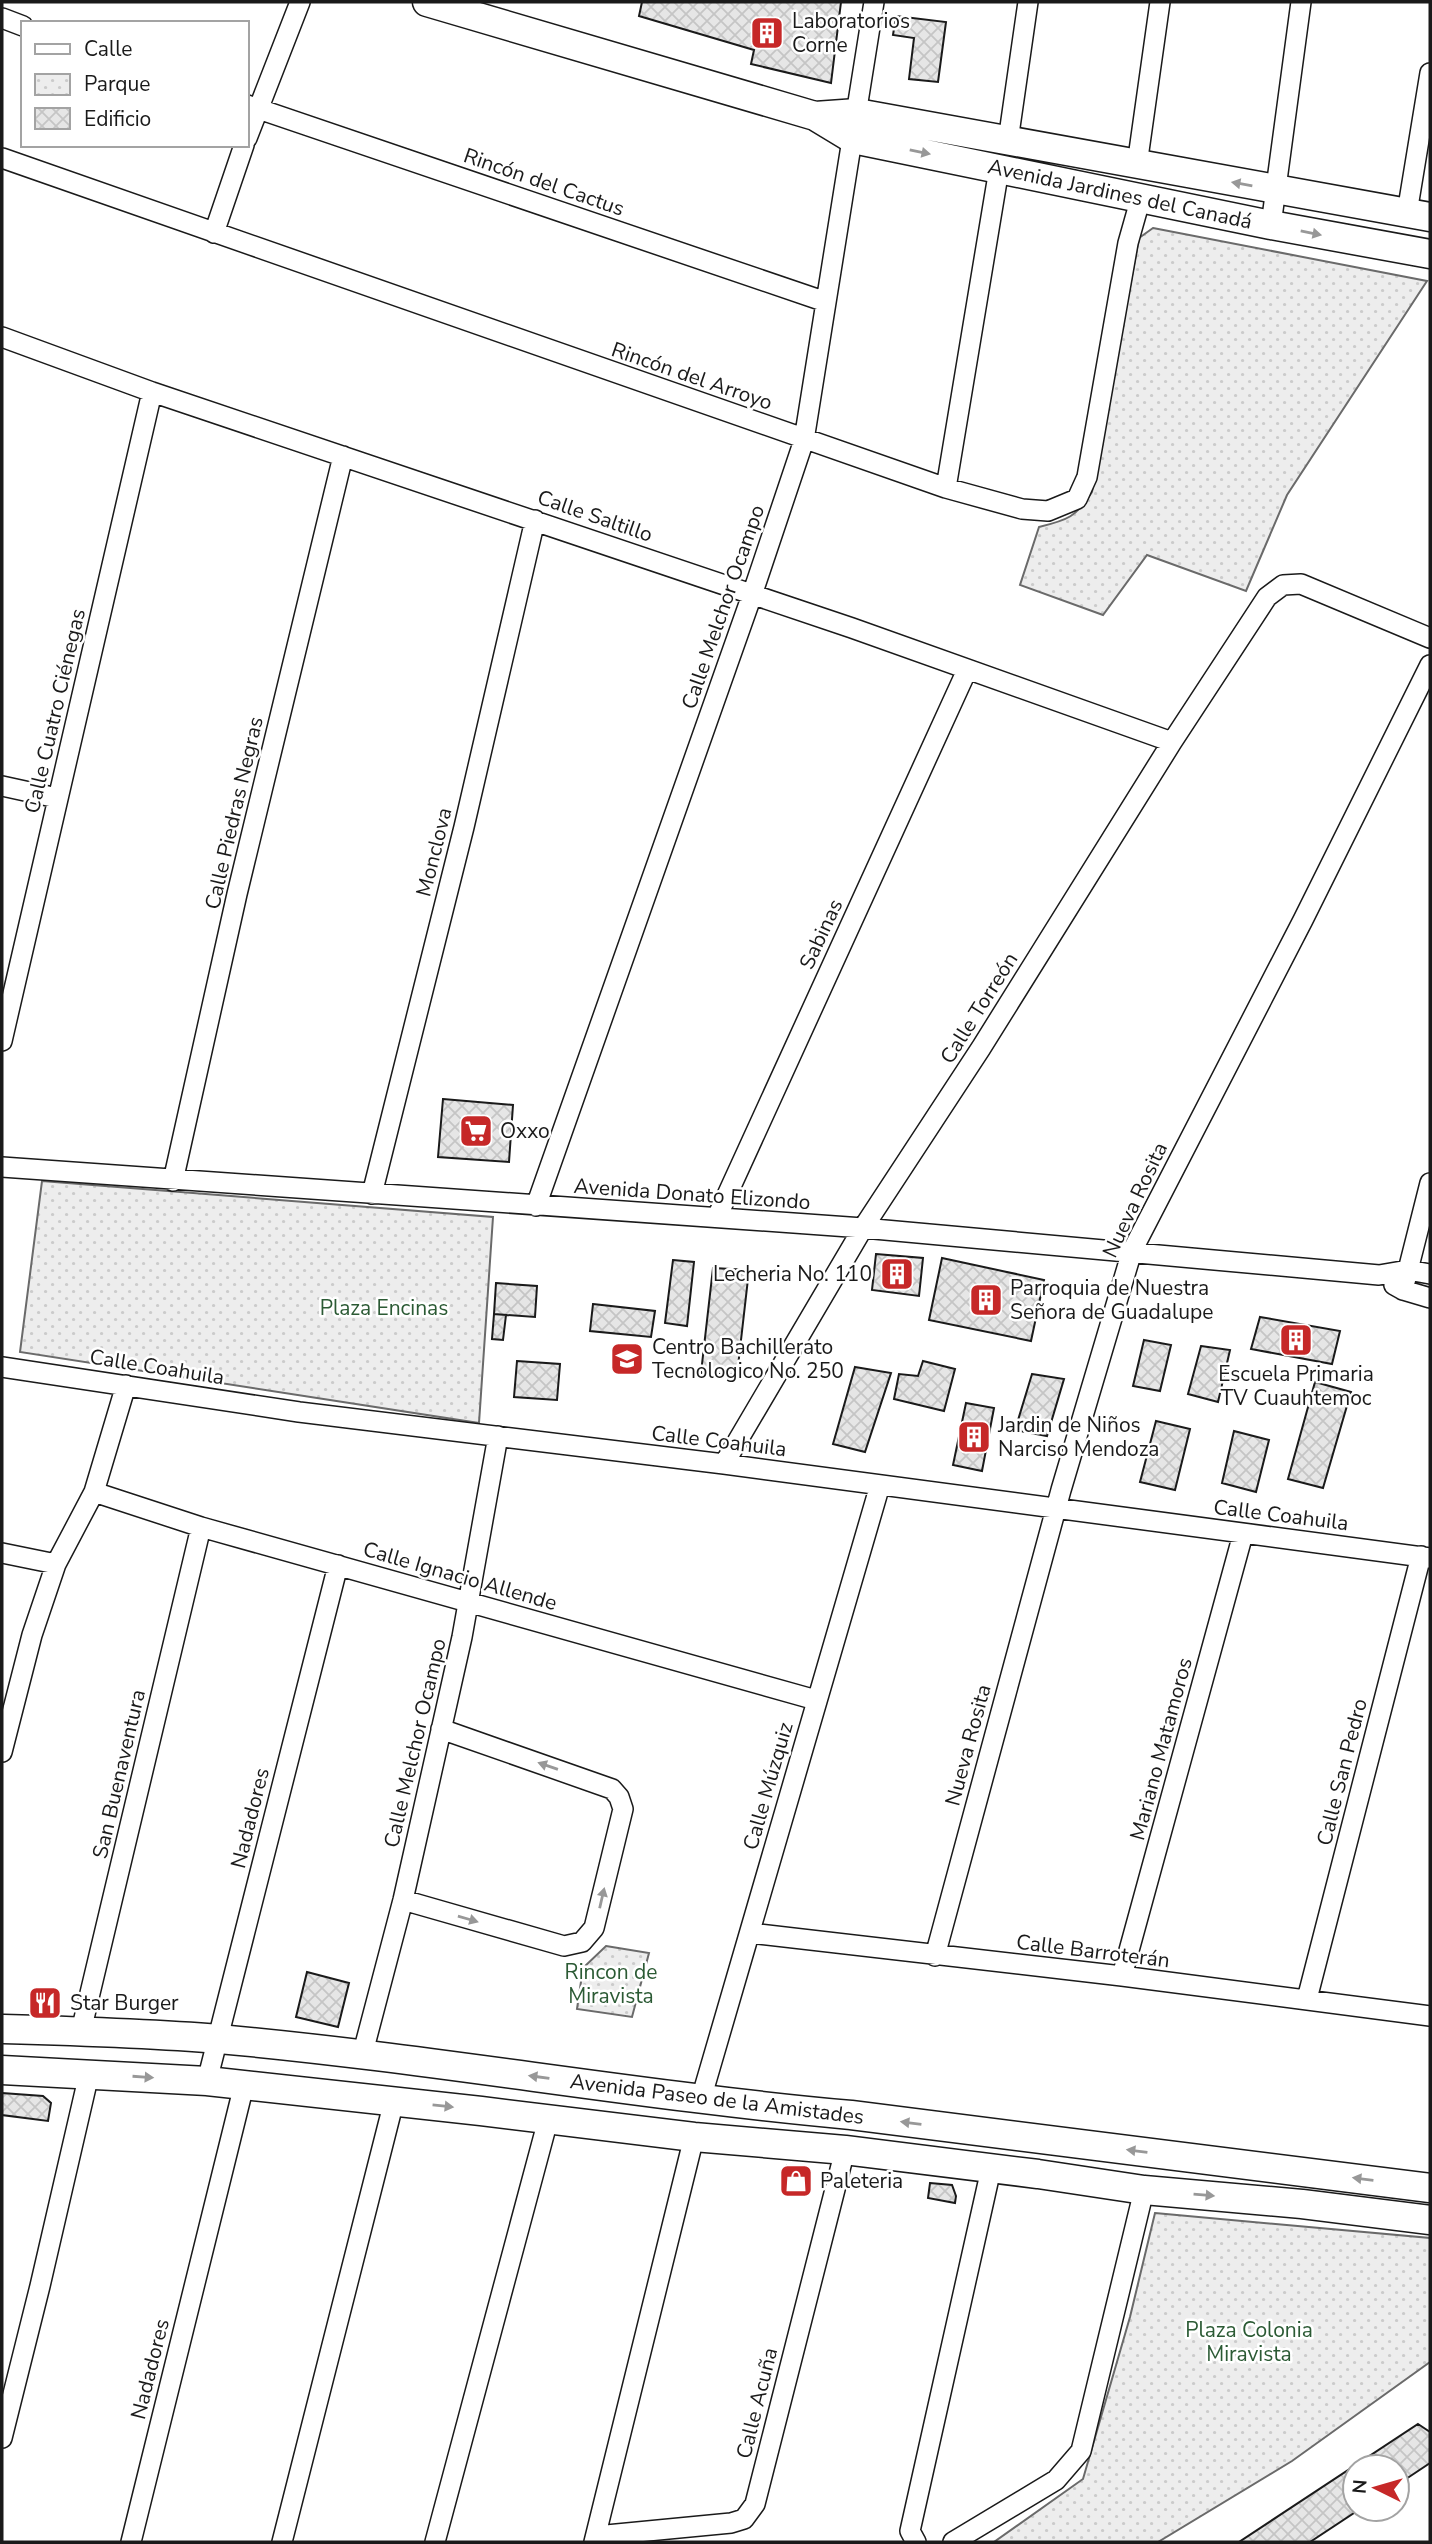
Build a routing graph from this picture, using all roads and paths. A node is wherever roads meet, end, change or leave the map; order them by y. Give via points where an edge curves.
1 (300, 2) edge
2 (427, 2) edge
3 (874, 2) edge
4 (1028, 2) edge
5 (1160, 2) edge
6 (1301, 2) edge
7 (2, 18) edge
8 (21, 25) edge
9 (1430, 73) edge
10 (252, 107) edge
11 (855, 126) junction
12 (248, 132) edge
13 (1008, 141) junction
14 (243, 147) edge
15 (2, 158) edge
16 (1137, 165) junction
17 (999, 169) junction
18 (1275, 190) junction
19 (1141, 197) junction
20 (1419, 215) edge
21 (1271, 225) junction
22 (214, 233) junction
23 (1430, 254) edge
24 (826, 302) junction
25 (2, 337) edge
26 (152, 392) junction
27 (804, 440) junction
28 (343, 456) junction
29 (946, 488) junction
30 (535, 520) junction
31 (752, 595) junction
32 (1430, 639) edge
33 (1430, 665) edge
34 (967, 670) junction
35 (1172, 742) junction
36 (2, 786) edge
37 (57, 798) junction
38 (2, 1041) edge
39 (2, 1167) edge
40 (173, 1181) junction
41 (1430, 1183) edge
42 (373, 1194) junction
43 (536, 1206) junction
44 (717, 1217) junction
45 (863, 1228) junction
46 (1132, 1251) junction
47 (1408, 1270) junction
48 (1430, 1274) edge
49 (1379, 1275) junction
50 (1403, 1290) junction
51 (1430, 1298) edge
52 (2, 1367) edge
53 (126, 1384) junction
54 (498, 1436) junction
55 (724, 1464) junction
56 (880, 1485) junction
57 (94, 1492) junction
58 (1056, 1509) junction
59 (201, 1527) junction
60 (1243, 1534) junction
61 (2, 1553) edge
62 (1425, 1557) edge
63 (56, 1563) junction
64 (338, 1565) junction
65 (467, 1602) junction
66 (816, 1700) junction
67 (441, 1729) junction
68 (2, 1752) edge
69 (403, 1900) junction
70 (750, 1933) junction
71 (935, 1955) junction
72 (1122, 1976) junction
73 (1307, 1999) junction
74 (1430, 2016) edge
75 (2, 2029) edge
76 (81, 2031) junction
77 (218, 2039) junction
78 (362, 2056) junction
79 (2, 2070) edge
80 (491, 2071) junction
81 (89, 2074) junction
82 (207, 2081) junction
83 (244, 2085) junction
84 (701, 2099) junction
85 (394, 2101) junction
86 (762, 2107) junction
87 (481, 2110) junction
88 (548, 2120) junction
89 (694, 2137) junction
90 (1040, 2140) junction
91 (760, 2142) junction
92 (845, 2150) junction
93 (991, 2169) junction
94 (1038, 2174) junction
95 (1430, 2188) edge
96 (1144, 2190) junction
97 (1430, 2220) edge
98 (2, 2438) edge
99 (595, 2539) edge
100 (131, 2542) edge
101 (282, 2542) edge
102 (435, 2542) edge
103 (916, 2542) edge
104 (953, 2542) edge

1 - 10 street
2 - 11 street, Avenida Jardines del Canadá
3 - 11 street, Calle Melchor Ocampo
4 - 13 street
5 - 16 street
6 - 18 street
7 - 8 street
9 - 20 street
10 - 12 street
10 - 24 street, Rincón del Cactus
11 - 13 street, Avenida Jardines del Canadá
11 -> 17 street, Avenida Jardines del Canadá
11 - 24 street, Calle Melchor Ocampo
13 - 16 street, Avenida Jardines del Canadá
14 - 22 street
15 - 22 street, Rincón del Arroyo
18 -> 16 street, Avenida Jardines del Canadá
17 - 19 street, Avenida Jardines del Canadá
17 - 29 street
18 - 20 street, Avenida Jardines del Canadá
18 - 21 street
19 - 21 street, Avenida Jardines del Canadá
19 - 29 street, Rincón del Arroyo via 1128,243 1087,477 1077,499 1048,511 1022,509
21 -> 23 street, Avenida Jardines del Canadá
22 - 27 street, Rincón del Arroyo
24 - 27 street, Calle Melchor Ocampo
25 - 26 street, Calle Saltillo
26 - 28 street, Calle Saltillo
26 - 37 street, Calle Cuatro Ciénegas
27 - 29 street, Rincón del Arroyo
27 - 31 street, Calle Melchor Ocampo
28 - 30 street, Calle Saltillo
28 - 40 street, Calle Piedras Negras
30 - 31 street, Calle Saltillo
30 - 42 street, Monclova
31 - 34 street, Calle Saltillo
31 - 43 street, Calle Melchor Ocampo
32 - 35 street, Calle Torreón via 1301,584 1283,585 1267,597
33 - 46 street, Nueva Rosita
34 - 35 street, Calle Saltillo
34 - 44 street, Sabinas
35 - 45 street, Calle Torreón
36 - 37 street
37 - 38 street, Calle Cuatro Ciénegas
39 - 40 street, Avenida Donato Elizondo
40 - 42 street, Avenida Donato Elizondo
41 - 47 street
42 - 43 street, Avenida Donato Elizondo
43 - 44 street, Avenida Donato Elizondo
44 - 45 street, Avenida Donato Elizondo
45 - 46 street, Avenida Donato Elizondo
45 - 55 street, Calle Torreón
46 - 49 street, Avenida Donato Elizondo
46 - 58 street, Nueva Rosita
47 - 48 street, Avenida Donato Elizondo
47 - 49 street, Avenida Donato Elizondo
47 - 50 street
49 - 50 street, Avenida Donato Elizondo
50 - 51 street, Avenida Donato Elizondo
52 - 53 street, Calle Coahuila
53 - 54 street, Calle Coahuila via 299,1412
53 - 57 street
54 - 55 street, Calle Coahuila
54 - 65 street, Calle Melchor Ocampo
55 - 56 street, Calle Coahuila
56 - 58 street, Calle Coahuila
56 - 66 street, Calle Múzquiz
57 - 59 street, Calle Ignacio Allende
57 - 63 street
58 - 60 street, Calle Coahuila
58 - 71 street, Nueva Rosita
59 - 64 street, Calle Ignacio Allende
59 - 76 street, San Buenaventura
60 - 62 street, Calle Coahuila
60 - 72 street, Mariano Matamoros
61 - 63 street
62 - 73 street, Calle San Pedro
63 - 68 street
64 - 65 street, Calle Ignacio Allende
64 - 77 street, Nadadores
65 - 66 street, Calle Ignacio Allende
65 - 67 street, Calle Melchor Ocampo
66 - 70 street, Calle Múzquiz
67 - 69 street, Calle Melchor Ocampo
69 -> 67 street via 564,1946 582,1942 594,1928 623,1809 612,1789
69 - 78 street, Calle Melchor Ocampo
70 - 71 street, Calle Barroterán
70 - 84 street, Calle Múzquiz
71 - 72 street, Calle Barroterán
72 - 73 street, Calle Barroterán
73 - 74 street, Calle Barroterán
75 - 76 street, Avenida Paseo de la Amistades
76 - 77 street, Avenida Paseo de la Amistades
77 - 78 street, Avenida Paseo de la Amistades
77 - 82 street, Nadadores
78 - 80 street, Avenida Paseo de la Amistades
79 - 81 street, Avenida Paseo de la Amistades
84 -> 80 street, Avenida Paseo de la Amistades
80 - 87 street
81 -> 82 street, Avenida Paseo de la Amistades
81 - 98 street
82 - 83 street, Avenida Paseo de la Amistades
83 - 85 street, Avenida Paseo de la Amistades
83 - 100 street, Nadadores
84 - 86 street, Avenida Paseo de la Amistades
85 -> 87 street, Avenida Paseo de la Amistades
85 - 101 street
90 -> 86 street, Avenida Paseo de la Amistades
86 - 91 street
87 - 88 street, Avenida Paseo de la Amistades
88 - 89 street, Avenida Paseo de la Amistades
88 - 102 street
89 - 91 street, Avenida Paseo de la Amistades
89 - 99 street
90 - 94 street
95 -> 90 street, Avenida Paseo de la Amistades
91 - 92 street, Avenida Paseo de la Amistades
92 - 93 street, Avenida Paseo de la Amistades
92 - 99 street, Calle Acuña via 755,2504 744,2519 731,2523
93 - 94 street, Avenida Paseo de la Amistades
93 - 103 street via 910,2531
94 - 96 street, Avenida Paseo de la Amistades
96 -> 97 street, Avenida Paseo de la Amistades
96 - 104 street via 1081,2451 1056,2480

